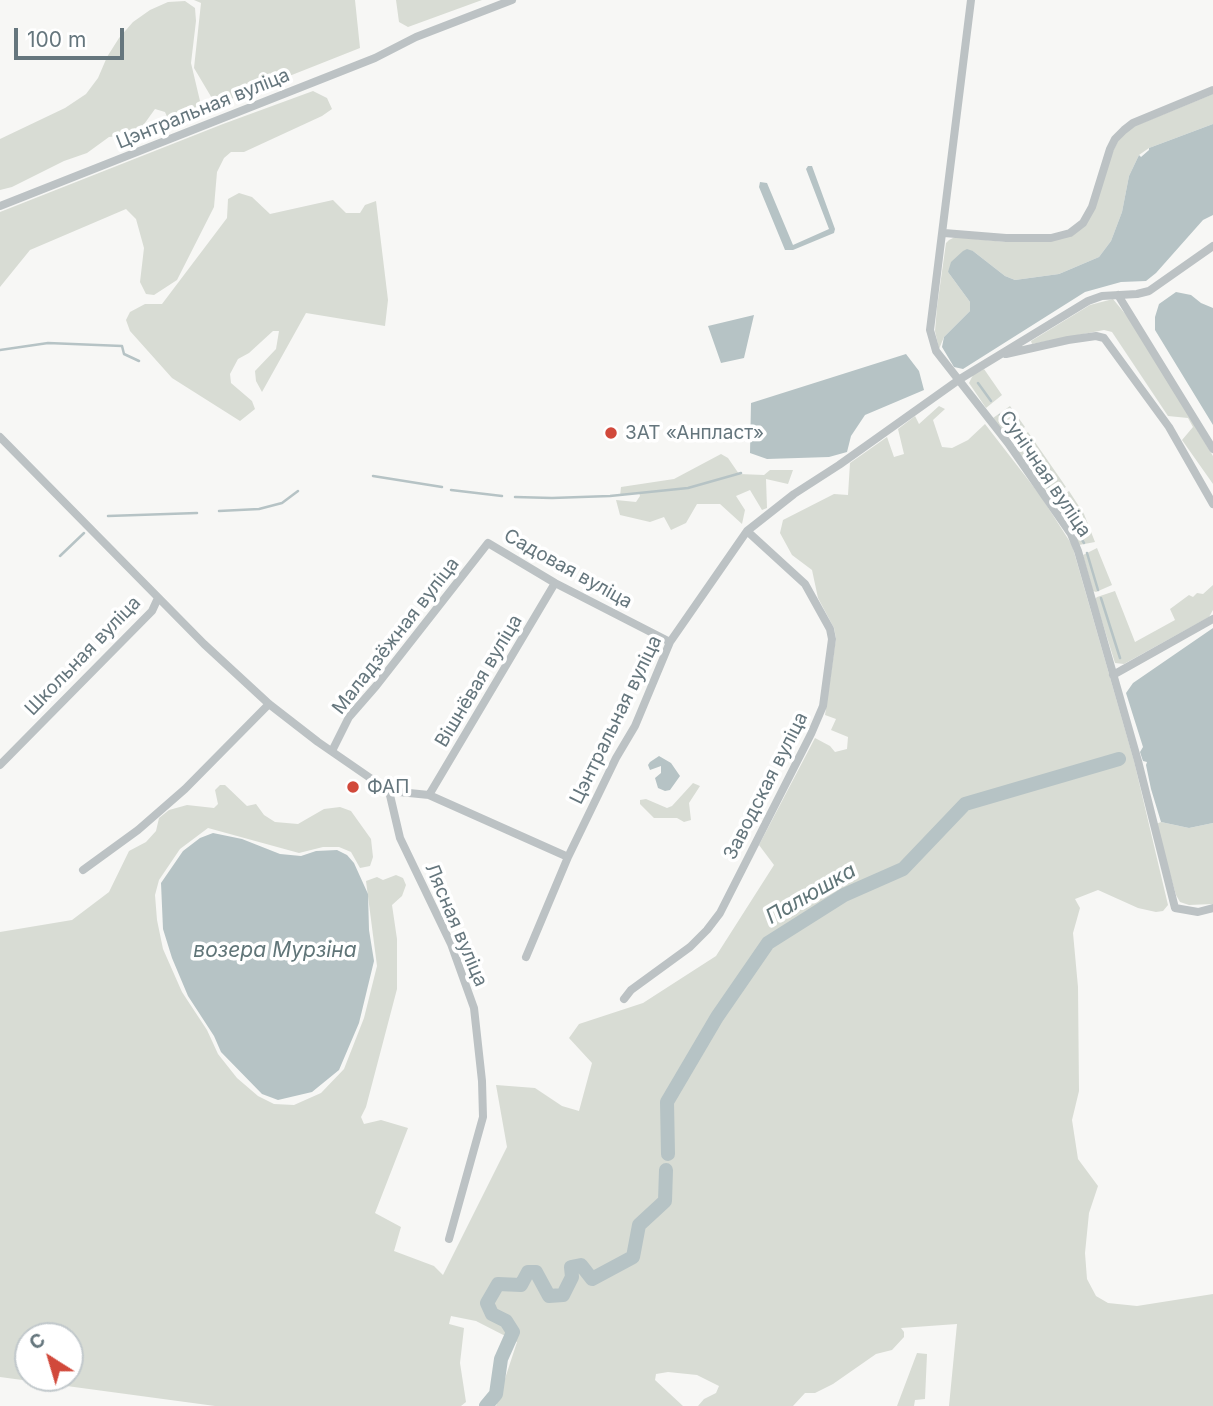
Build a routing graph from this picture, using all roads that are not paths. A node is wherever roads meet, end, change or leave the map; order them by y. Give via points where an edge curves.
1 (512, 0) edge
2 (971, 0) edge
3 (1213, 90) edge
4 (0, 206) edge
5 (944, 233) junction
6 (1213, 246) edge
7 (1118, 295) junction
8 (1000, 356) junction
9 (960, 379) junction
10 (0, 437) edge
11 (1213, 449) edge
12 (1213, 503) edge
13 (747, 531) junction
14 (488, 543) joint
15 (555, 583) junction
16 (158, 598) junction
17 (1213, 619) edge
18 (670, 642) junction
19 (1113, 675) junction
20 (269, 704) junction
21 (332, 751) junction
22 (0, 765) edge
23 (389, 790) junction
24 (429, 795) junction
25 (568, 858) junction
26 (83, 870) dead end
27 (1213, 908) edge
28 (526, 957) dead end
29 (624, 999) dead end
30 (449, 1239) dead end

1 - 4 street, Цэнтральная вуліца
2 - 5 street, Сунічная вуліца
3 - 5 street via 1124,130 1110,149 1092,207 1070,233 1051,238
5 - 9 street, Сунічная вуліца via 930,330 936,351
6 - 7 street via 1149,291
7 - 8 street via 1088,301
7 - 11 street
8 - 9 street, Цэнтральная вуліца
8 - 12 street via 1068,340 1104,338 1169,427
9 - 13 street, Цэнтральная вуліца
9 - 19 street, Сунічная вуліца via 1070,534
10 - 16 street
13 - 18 street, Цэнтральная вуліца
13 - 29 street, Заводская вуліца via 805,584 830,629 823,706 720,913 690,947
14 - 15 street, Садовая вуліца
14 - 21 street, Маладзёжная вуліца via 349,717
15 - 18 street, Садовая вуліца
15 - 24 street, Вішнёвая вуліца
16 - 20 street
16 - 22 street, Школьная вуліца via 152,611
17 - 19 street
18 - 25 street, Цэнтральная вуліца via 635,726
19 - 27 street, Сунічная вуліца via 1175,908 1198,912
20 - 21 street
20 - 26 street via 185,789
21 - 23 street
23 - 24 street
23 - 30 street, Лясная вуліца via 400,838 451,944 476,1019 483,1117
24 - 25 street
25 - 28 street, Цэнтральная вуліца

